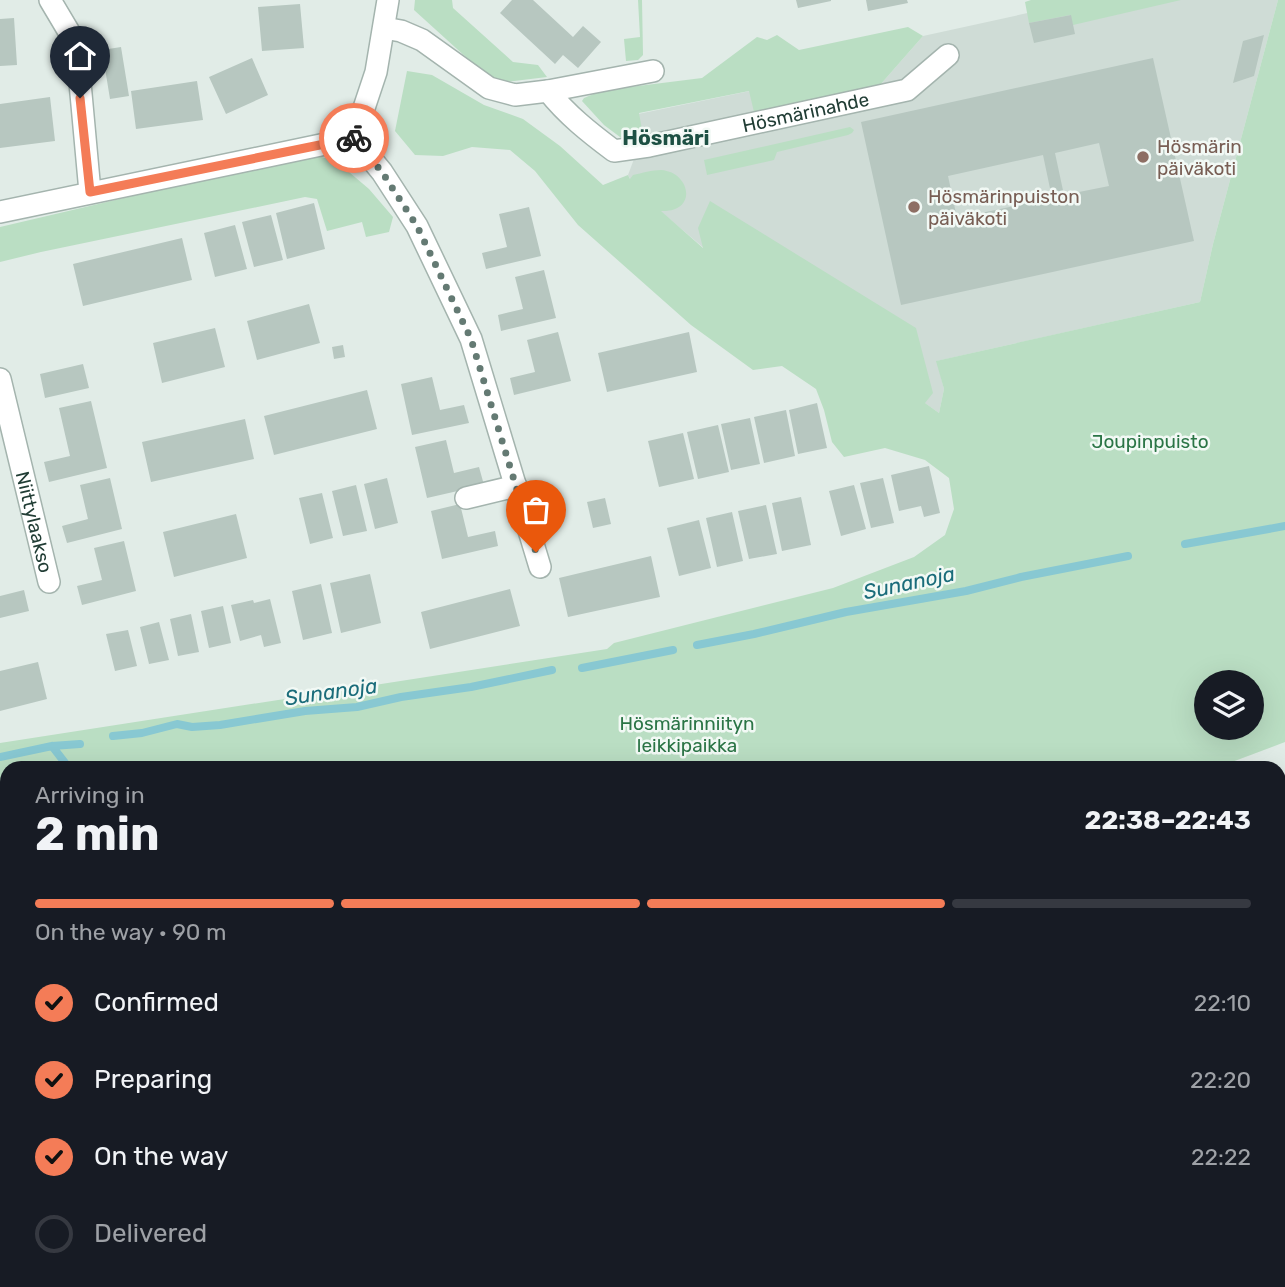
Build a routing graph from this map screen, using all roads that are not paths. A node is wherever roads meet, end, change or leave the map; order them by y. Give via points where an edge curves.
1 (50, 0) edge
2 (388, 0) edge
3 (384, 28) junction
4 (948, 55) dead end
5 (653, 71) dead end
6 (548, 91) junction
7 (354, 138) junction
8 (90, 192) junction
9 (0, 212) edge
10 (0, 379) edge
11 (516, 486) junction
12 (466, 498) dead end
13 (540, 567) dead end
14 (49, 583) dead end

1 - 8 street via 77,50
2 - 3 street
3 - 6 street via 422,40 489,88 515,95
3 - 7 street via 376,72
4 - 6 street, Hösmärinahde via 907,90 614,151 580,125
5 - 6 street
7 - 8 street
7 - 11 street via 417,226 471,339
8 - 9 street
10 - 14 street, Niittylaakso
11 - 12 street
11 - 13 street

